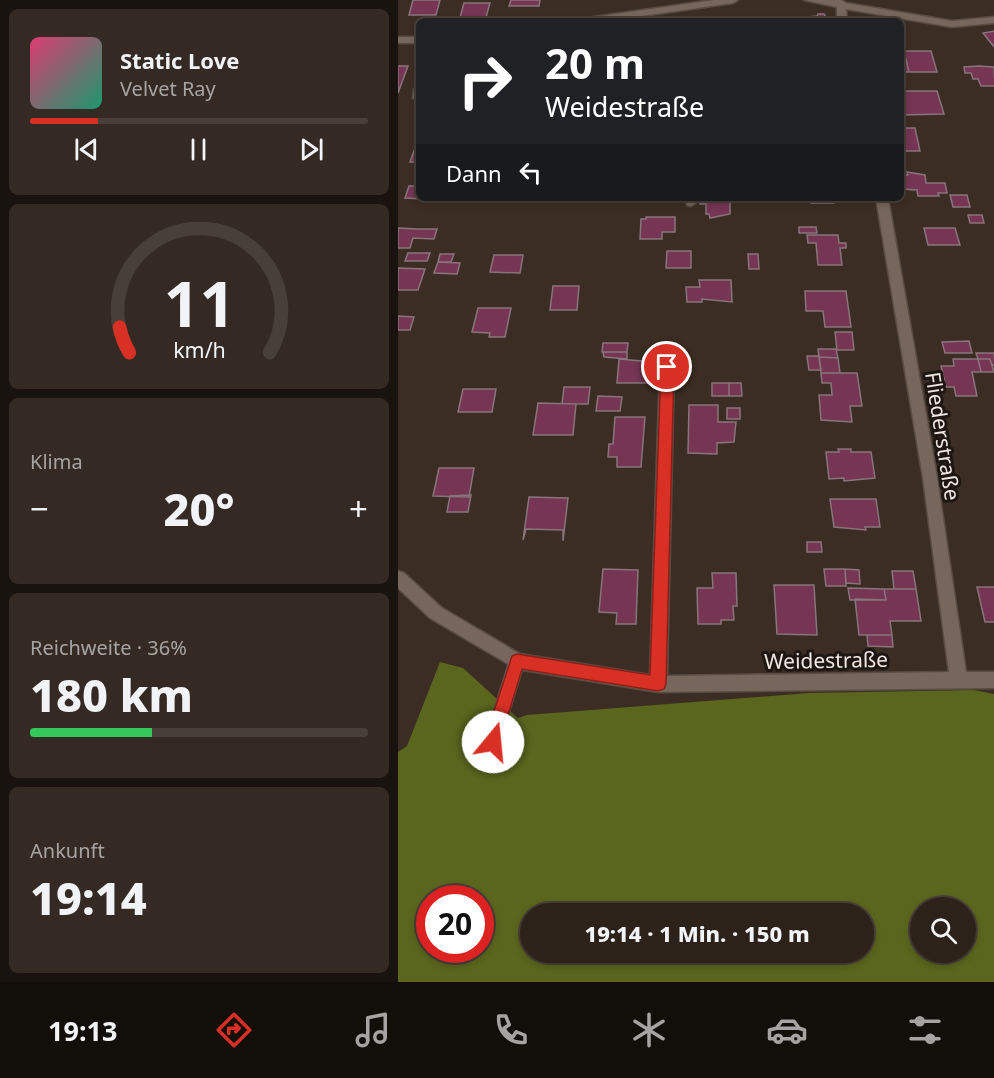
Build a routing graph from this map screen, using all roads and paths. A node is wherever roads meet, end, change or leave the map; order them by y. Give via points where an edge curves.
1 (733, 0) edge
2 (809, 0) edge
3 (840, 3) junction
4 (686, 5) junction
5 (606, 18) edge
6 (687, 18) edge
7 (842, 18) edge
8 (995, 20) edge
9 (398, 40) edge
10 (416, 40) edge
11 (883, 201) edge
12 (667, 367) dead end
13 (398, 578) edge
14 (517, 661) junction
15 (995, 680) edge
16 (959, 681) junction
17 (658, 684) junction
18 (486, 762) dead end

1 - 4 street
2 - 3 street
3 - 7 street
3 - 8 street via 952,24
4 - 5 street
4 - 6 street
9 - 10 street
11 - 16 street, Fliederstraße
12 - 17 street
13 - 14 street, Weidestraße via 436,613
14 - 17 street, Weidestraße
14 - 18 lane
15 - 16 street, Weidestraße
16 - 17 street, Weidestraße

